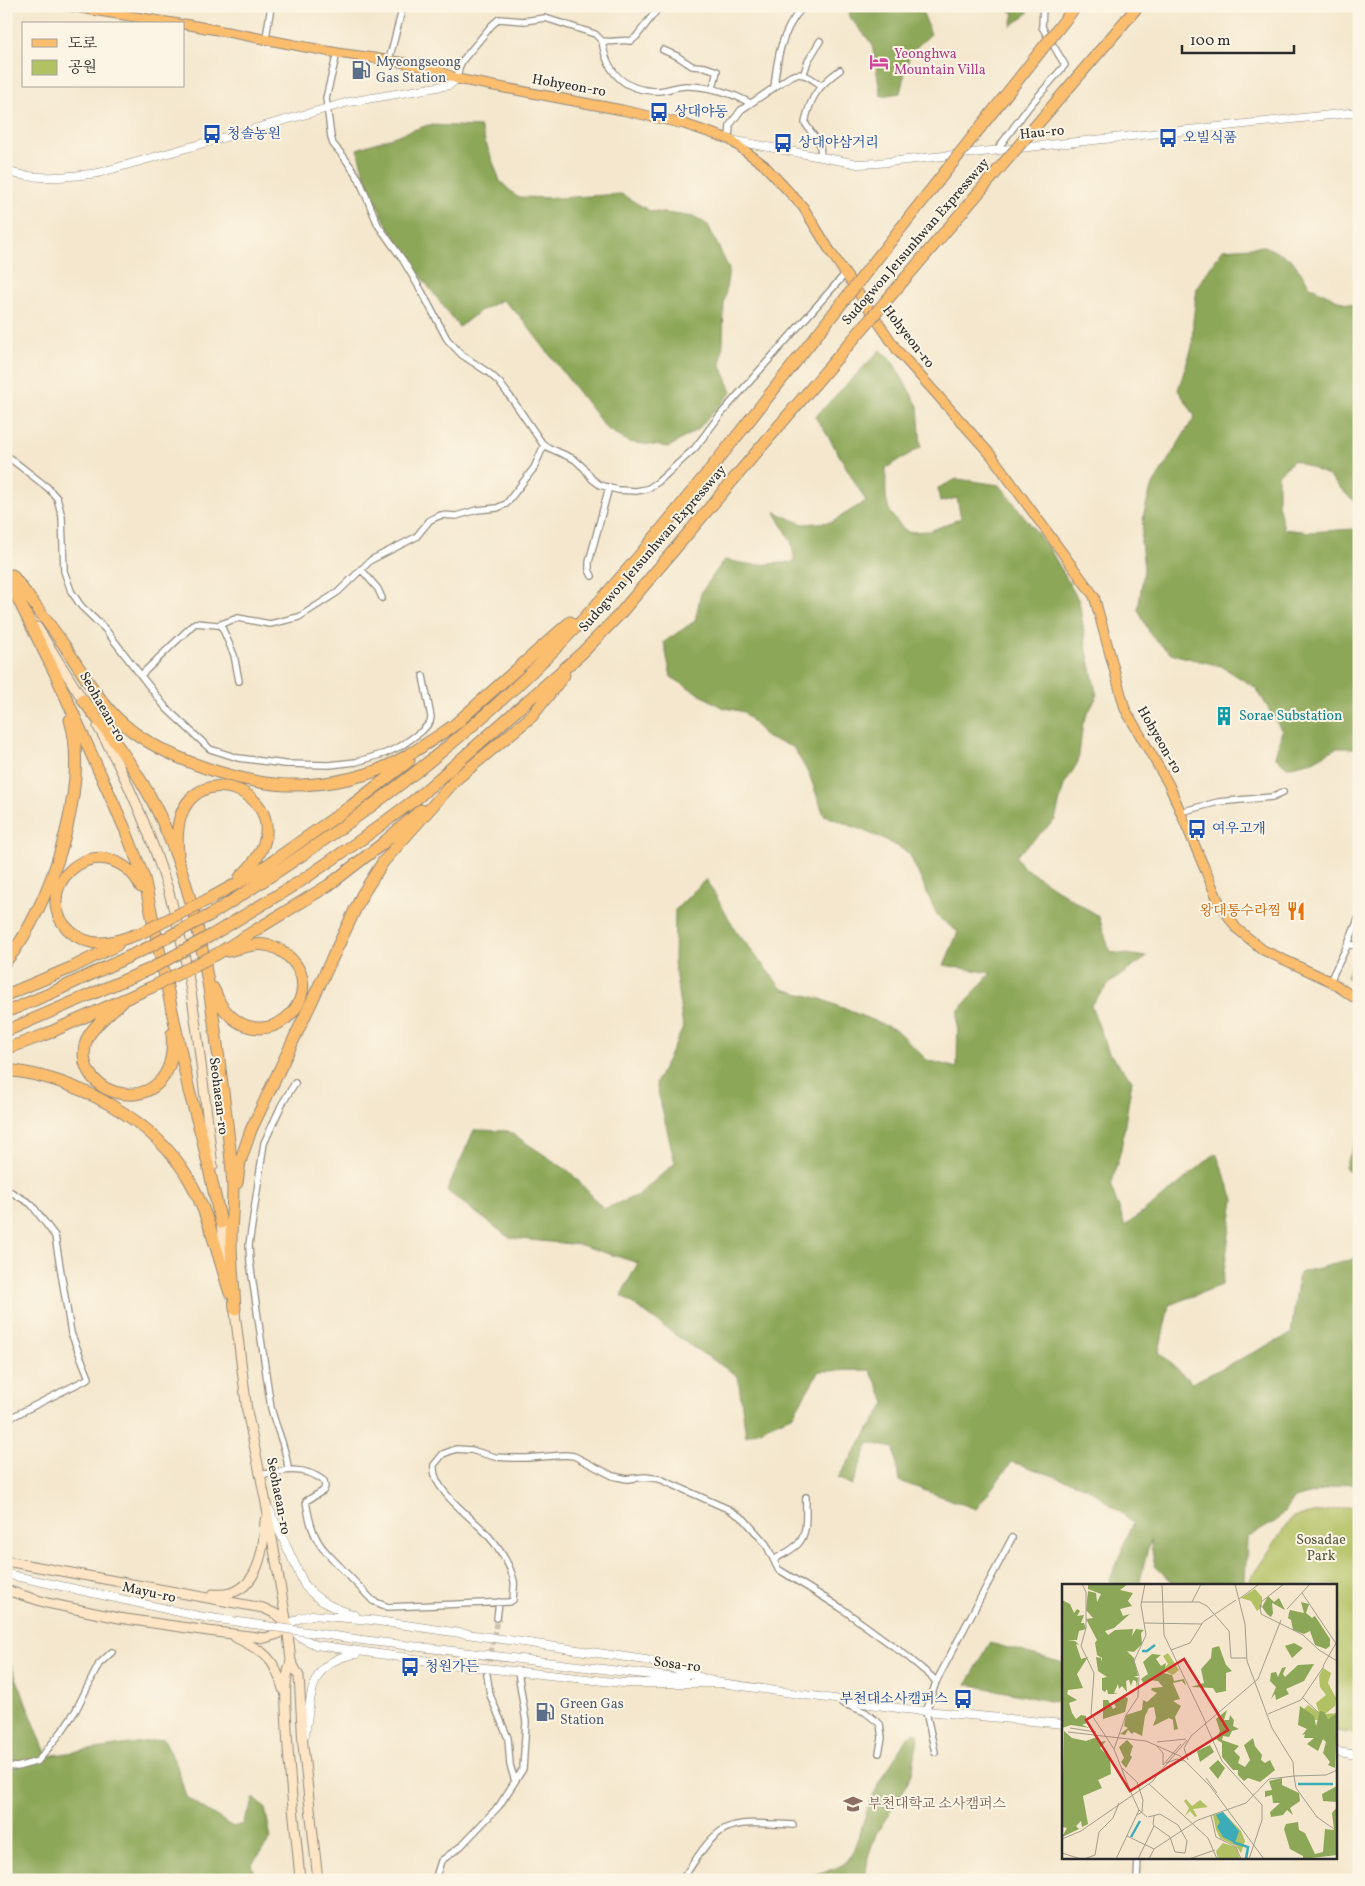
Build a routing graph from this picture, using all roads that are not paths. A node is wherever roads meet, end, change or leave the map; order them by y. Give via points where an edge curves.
1 (68, 6) edge
2 (271, 6) edge
3 (403, 6) edge
4 (660, 6) edge
5 (1043, 6) edge
6 (1076, 6) edge
7 (1138, 6) edge
8 (801, 9) dead end
9 (167, 22) edge
10 (185, 24) edge
11 (266, 38) junction
12 (602, 41) junction
13 (820, 41) dead end
14 (663, 50) dead end
15 (337, 53) junction
16 (389, 60) junction
17 (840, 70) dead end
18 (804, 73) junction
19 (457, 79) junction
20 (821, 85) junction
21 (713, 88) junction
22 (774, 88) junction
23 (750, 103) junction
24 (327, 108) junction
25 (1359, 112) edge
26 (729, 139) junction
27 (996, 150) junction
28 (821, 157) junction
29 (6, 171) edge
30 (845, 274) junction
31 (544, 445) junction
32 (6, 455) edge
33 (609, 487) junction
34 (6, 568) edge
35 (361, 569) junction
36 (6, 574) edge
37 (592, 576) dead end
38 (618, 579) junction
39 (382, 598) dead end
40 (221, 625) junction
41 (582, 652) junction
42 (55, 674) junction
43 (140, 675) junction
44 (422, 676) dead end
45 (239, 681) dead end
46 (83, 700) junction
47 (459, 722) junction
48 (458, 777) junction
49 (1283, 792) dead end
50 (1180, 812) junction
51 (179, 861) junction
52 (212, 898) junction
53 (151, 908) junction
54 (1359, 917) edge
55 (141, 933) junction
56 (1348, 944) junction
57 (1359, 946) edge
58 (217, 954) junction
59 (6, 962) edge
60 (207, 974) junction
61 (1330, 982) junction
62 (6, 995) edge
63 (124, 1000) junction
64 (169, 1000) junction
65 (1359, 1001) edge
66 (6, 1012) edge
67 (6, 1031) edge
68 (6, 1049) edge
69 (6, 1070) edge
70 (295, 1083) dead end
71 (6, 1189) edge
72 (221, 1223) junction
73 (231, 1242) junction
74 (235, 1309) junction
75 (6, 1420) edge
76 (288, 1469) junction
77 (260, 1475) junction
78 (806, 1497) dead end
79 (266, 1502) junction
80 (1012, 1538) dead end
81 (774, 1560) junction
82 (6, 1561) edge
83 (6, 1574) edge
84 (166, 1589) junction
85 (6, 1590) edge
86 (499, 1602) junction
87 (497, 1618) tunnel mouth
88 (371, 1620) junction
89 (288, 1627) junction
90 (230, 1634) junction
91 (112, 1652) dead end
92 (365, 1652) junction
93 (291, 1661) junction
94 (518, 1672) junction
95 (487, 1675) tunnel mouth
96 (936, 1682) junction
97 (719, 1683) junction
98 (286, 1698) junction
99 (833, 1699) junction
100 (926, 1712) junction
101 (1062, 1724) edge
102 (303, 1745) junction
103 (935, 1752) dead end
104 (1338, 1752) edge
105 (879, 1753) dead end
106 (1359, 1755) edge
107 (6, 1766) edge
108 (515, 1781) junction
109 (793, 1825) dead end
110 (1138, 1858) edge
111 (300, 1880) edge
112 (318, 1880) edge
113 (435, 1880) edge
114 (682, 1880) edge
115 (1137, 1880) edge

1 - 9 main road
2 - 11 street
3 - 16 street
4 - 12 street via 631,41
5 - 27 street via 1042,27 1065,65
6 - 38 highway, Sudogwon Je1sunhwan Expressway, bridge via 737,436
7 - 41 highway, Sudogwon Je1sunhwan Expressway, bridge via 619,615
8 - 22 street via 786,30 777,59
10 - 11 main road, Hohyeon-ro
11 - 15 main road, Hohyeon-ro
12 - 19 street via 595,34 545,18 524,21 499,19 462,61
12 - 21 street via 612,70 621,82 629,86 660,91 686,86
13 - 18 street
14 - 21 street via 692,66 717,70
15 - 16 main road, Hohyeon-ro
15 - 24 street via 326,98
16 - 19 main road, Hohyeon-ro via 441,71
17 - 20 street
18 - 20 street
18 - 22 street via 790,76
19 - 24 street via 449,85
19 - 26 main road, Hohyeon-ro via 622,110 684,124
20 - 28 street via 805,123 820,146
21 - 23 street
22 - 23 street
23 - 26 street via 730,124
24 - 29 street via 98,173 55,177 22,176
24 - 31 street via 333,144 359,179 378,226 422,292 444,334 459,352 496,379
25 - 27 street, Hau-ro
26 - 28 street, Hau-ro
26 - 30 main road, Hohyeon-ro via 764,165 803,207
27 - 28 street, Hau-ro via 866,164
30 - 33 street via 694,448 660,480 650,488 636,491
30 - 50 main road, Hohyeon-ro via 897,350 991,455 1094,596 1125,709 1169,785
31 - 33 street via 574,459 594,481
31 - 35 street via 534,468 502,507 456,516 436,516 416,537 379,555
32 - 43 street via 57,498 62,517 62,564 68,583 81,606 105,629
33 - 37 street via 589,562
34 - 47 highway via 115,716 167,753 202,766 268,784 304,785 332,781 367,774 398,761
35 - 39 street
35 - 40 street via 338,592 299,617 270,624 238,618
36 - 42 highway
36 - 46 main road, Seohaean-ro
38 - 47 highway
38 - 66 highway, Sudogwon Je1sunhwan Expressway, bridge via 553,650 467,730 340,830 210,915 145,949
40 - 43 street via 192,624
40 - 45 street via 234,655
41 - 48 highway via 532,716
41 - 67 highway, Sudogwon Je1sunhwan Expressway, bridge via 416,798 301,881 212,936 150,969
42 - 53 highway via 132,846
42 - 59 highway via 72,727 76,778 72,810 54,870 33,923
43 - 44 street via 166,708 214,752 310,766 356,762 386,753 422,731 431,716
46 - 51 highway via 127,758 155,806
46 - 72 main road, Seohaean-ro via 129,788 167,886 193,1010
47 - 52 highway via 352,806 256,873
48 - 58 highway via 382,844 329,885
48 - 73 highway via 383,862 362,896 251,1130 239,1171
49 - 50 street via 1272,797 1218,802
50 - 61 main road, Hohyeon-ro via 1218,900 1236,928 1263,950
51 - 52 highway via 179,822 189,800 207,787 229,786 250,797 263,812 266,824 262,850 252,866
51 - 60 highway
52 - 55 highway, bridge
53 - 55 highway via 132,872 114,861 91,859 80,863 63,878 56,903 64,925 79,939 103,944
53 - 64 highway
54 - 56 street
55 - 62 highway via 73,967
56 - 57 street
56 - 61 street
58 - 60 highway via 254,944 270,945 286,954 298,967 303,979 299,1002 278,1025 253,1028 242,1024 221,1005
58 - 63 highway, bridge
60 - 73 highway via 231,1156
61 - 65 main road, Hohyeon-ro
63 - 64 highway via 87,1038 85,1059 91,1075 101,1086 112,1092 138,1095 161,1080 168,1068 172,1054
63 - 68 highway
64 - 72 highway
69 - 74 highway via 65,1084 99,1099 152,1135 174,1157 202,1206
70 - 76 street via 264,1143 249,1245 270,1408 288,1458
71 - 75 street via 31,1204 55,1236 71,1333 89,1378
72 - 74 main road, Seohaean-ro
73 - 74 highway
74 - 77 main road, Seohaean-ro via 247,1411
76 - 77 street
76 - 86 street via 312,1474 324,1481 323,1491 306,1500 312,1530 322,1548 378,1604 388,1608
77 - 79 main road, Seohaean-ro
78 - 81 street via 801,1540
79 - 84 main road via 263,1554 259,1567 241,1588 219,1595
79 - 88 street via 310,1591 339,1610
79 - 89 main road, Seohaean-ro
80 - 96 street
81 - 86 street via 766,1544 744,1519 660,1479 613,1476 574,1456 512,1458 464,1449 448,1451 434,1465 439,1483 486,1533 505,1560 514,1582 512,1600
81 - 96 street via 781,1571 841,1608 908,1657
82 - 84 main road
83 - 89 street, Mayu-ro, bridge via 198,1616
84 - 89 main road via 263,1608 276,1614
85 - 90 main road via 47,1603 119,1618
86 - 87 street
88 - 89 street via 312,1615 300,1618
88 - 97 street via 646,1660
89 - 90 main road via 266,1638
89 - 92 street via 316,1645
89 - 93 main road, Seohaean-ro
89 - 97 street, Sosa-ro, bridge via 362,1640
90 - 98 main road via 262,1651 270,1659 277,1668
91 - 107 street via 99,1664 76,1710 38,1760 17,1767
92 - 94 street
92 - 102 street via 344,1656 319,1672 313,1686
93 - 98 main road, Seohaean-ro via 286,1677
93 - 102 main road, Seohaean-ro via 299,1676
94 - 97 street via 622,1683
94 - 108 street via 526,1722 523,1769
95 - 108 street via 490,1694 508,1738
96 - 100 street
97 - 99 street, Sosa-ro
98 - 111 main road, Seohaean-ro
99 - 100 street, Sosa-ro
99 - 105 street via 866,1712 876,1720 882,1729
100 - 101 street, Sosa-ro
100 - 103 street
102 - 112 main road, Seohaean-ro
104 - 106 street
108 - 113 street via 499,1806 461,1846 441,1861
109 - 114 street via 748,1823 724,1828 704,1845
110 - 115 street

